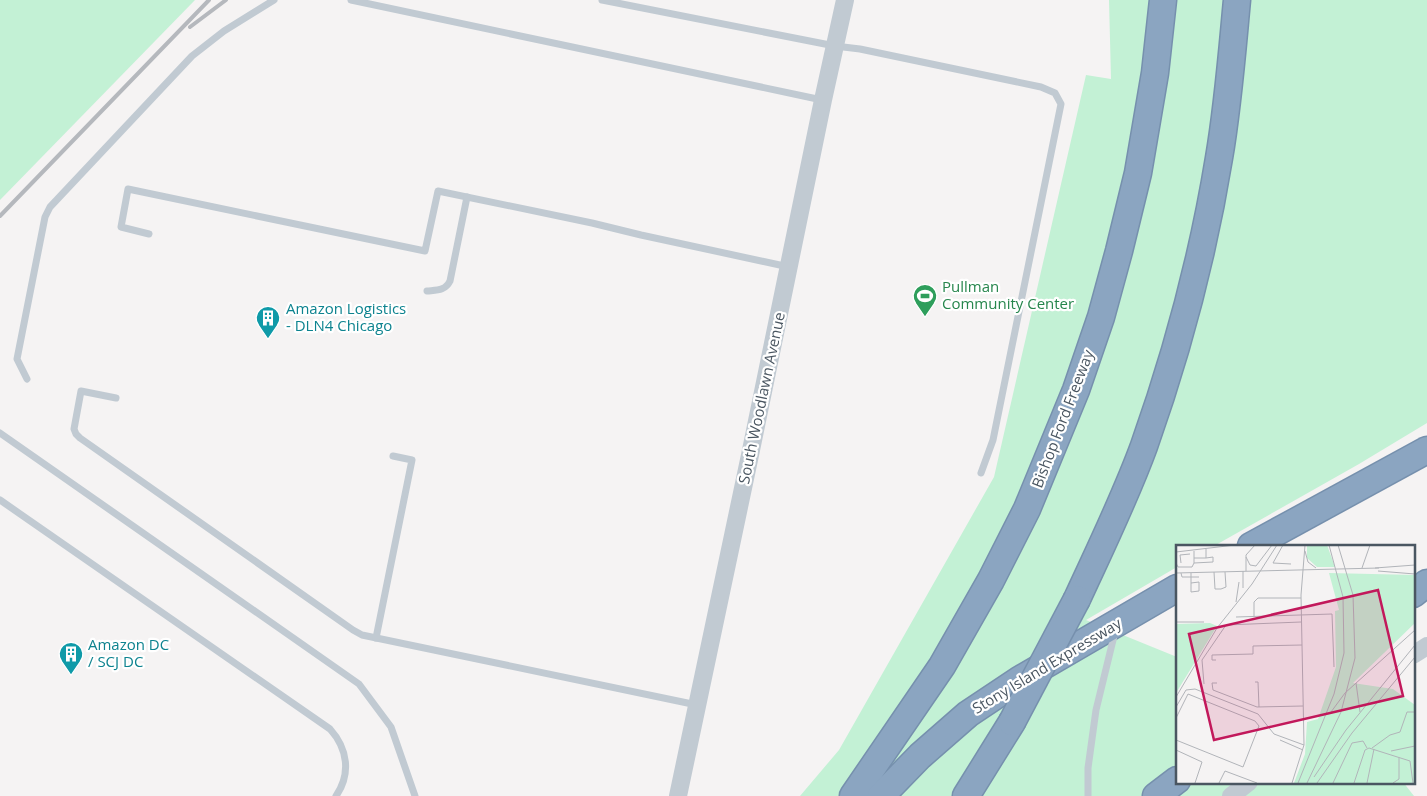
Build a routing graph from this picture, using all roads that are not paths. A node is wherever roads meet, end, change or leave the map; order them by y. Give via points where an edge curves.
1 (274, 0) edge
2 (351, 0) edge
3 (602, 0) edge
4 (845, 0) edge
5 (1163, 0) edge
6 (1237, 0) edge
7 (836, 46) junction
8 (823, 100) junction
9 (466, 197) junction
10 (149, 234) dead end
11 (789, 267) junction
12 (427, 291) dead end
13 (27, 379) dead end
14 (116, 398) dead end
15 (0, 433) edge
16 (1425, 450) edge
17 (393, 456) dead end
18 (980, 473) dead end
19 (0, 500) edge
20 (1253, 545) edge
21 (1427, 583) edge
22 (1176, 589) edge
23 (1414, 593) edge
24 (1118, 623) junction
25 (376, 638) junction
26 (1427, 646) edge
27 (1414, 654) edge
28 (697, 705) junction
29 (1176, 781) edge
30 (1246, 784) edge
31 (336, 796) edge
32 (415, 796) edge
33 (678, 796) edge
34 (853, 796) edge
35 (881, 796) edge
36 (966, 796) edge
37 (1088, 796) edge
38 (1156, 796) edge
39 (1231, 796) edge

1 - 13 lane via 224,31 192,56 50,207 45,217 17,359
2 - 8 lane
3 - 7 lane
4 - 7 street, South Woodlawn Avenue
5 - 34 highway, Bishop Ford Freeway via 1155,73 1138,173 1120,251 1076,390 1027,509 991,580 942,666
6 - 36 highway, bridge via 1220,157 1204,238 1174,354 1143,448 1077,599 1012,722
7 - 8 street, South Woodlawn Avenue
7 - 18 lane via 860,48 1041,87 1055,92 1062,104 993,440
8 - 11 street, South Woodlawn Avenue
9 - 10 lane via 438,191 425,251 128,189 121,227
9 - 11 lane
9 - 12 lane via 450,281 447,287
11 - 28 street, South Woodlawn Avenue
14 - 25 lane via 81,391 74,429 76,434 353,630
15 - 32 lane via 359,684 391,727
16 - 20 highway
17 - 25 lane via 412,460
19 - 31 lane via 330,729 337,737 346,765 346,776
21 - 23 highway
22 - 24 highway, Stony Island Expressway
24 - 35 highway, Stony Island Expressway via 1019,680 968,714
24 - 37 lane via 1096,710 1088,768
25 - 28 lane
26 - 27 street
28 - 33 street, South Woodlawn Avenue
29 - 38 highway
30 - 39 street

